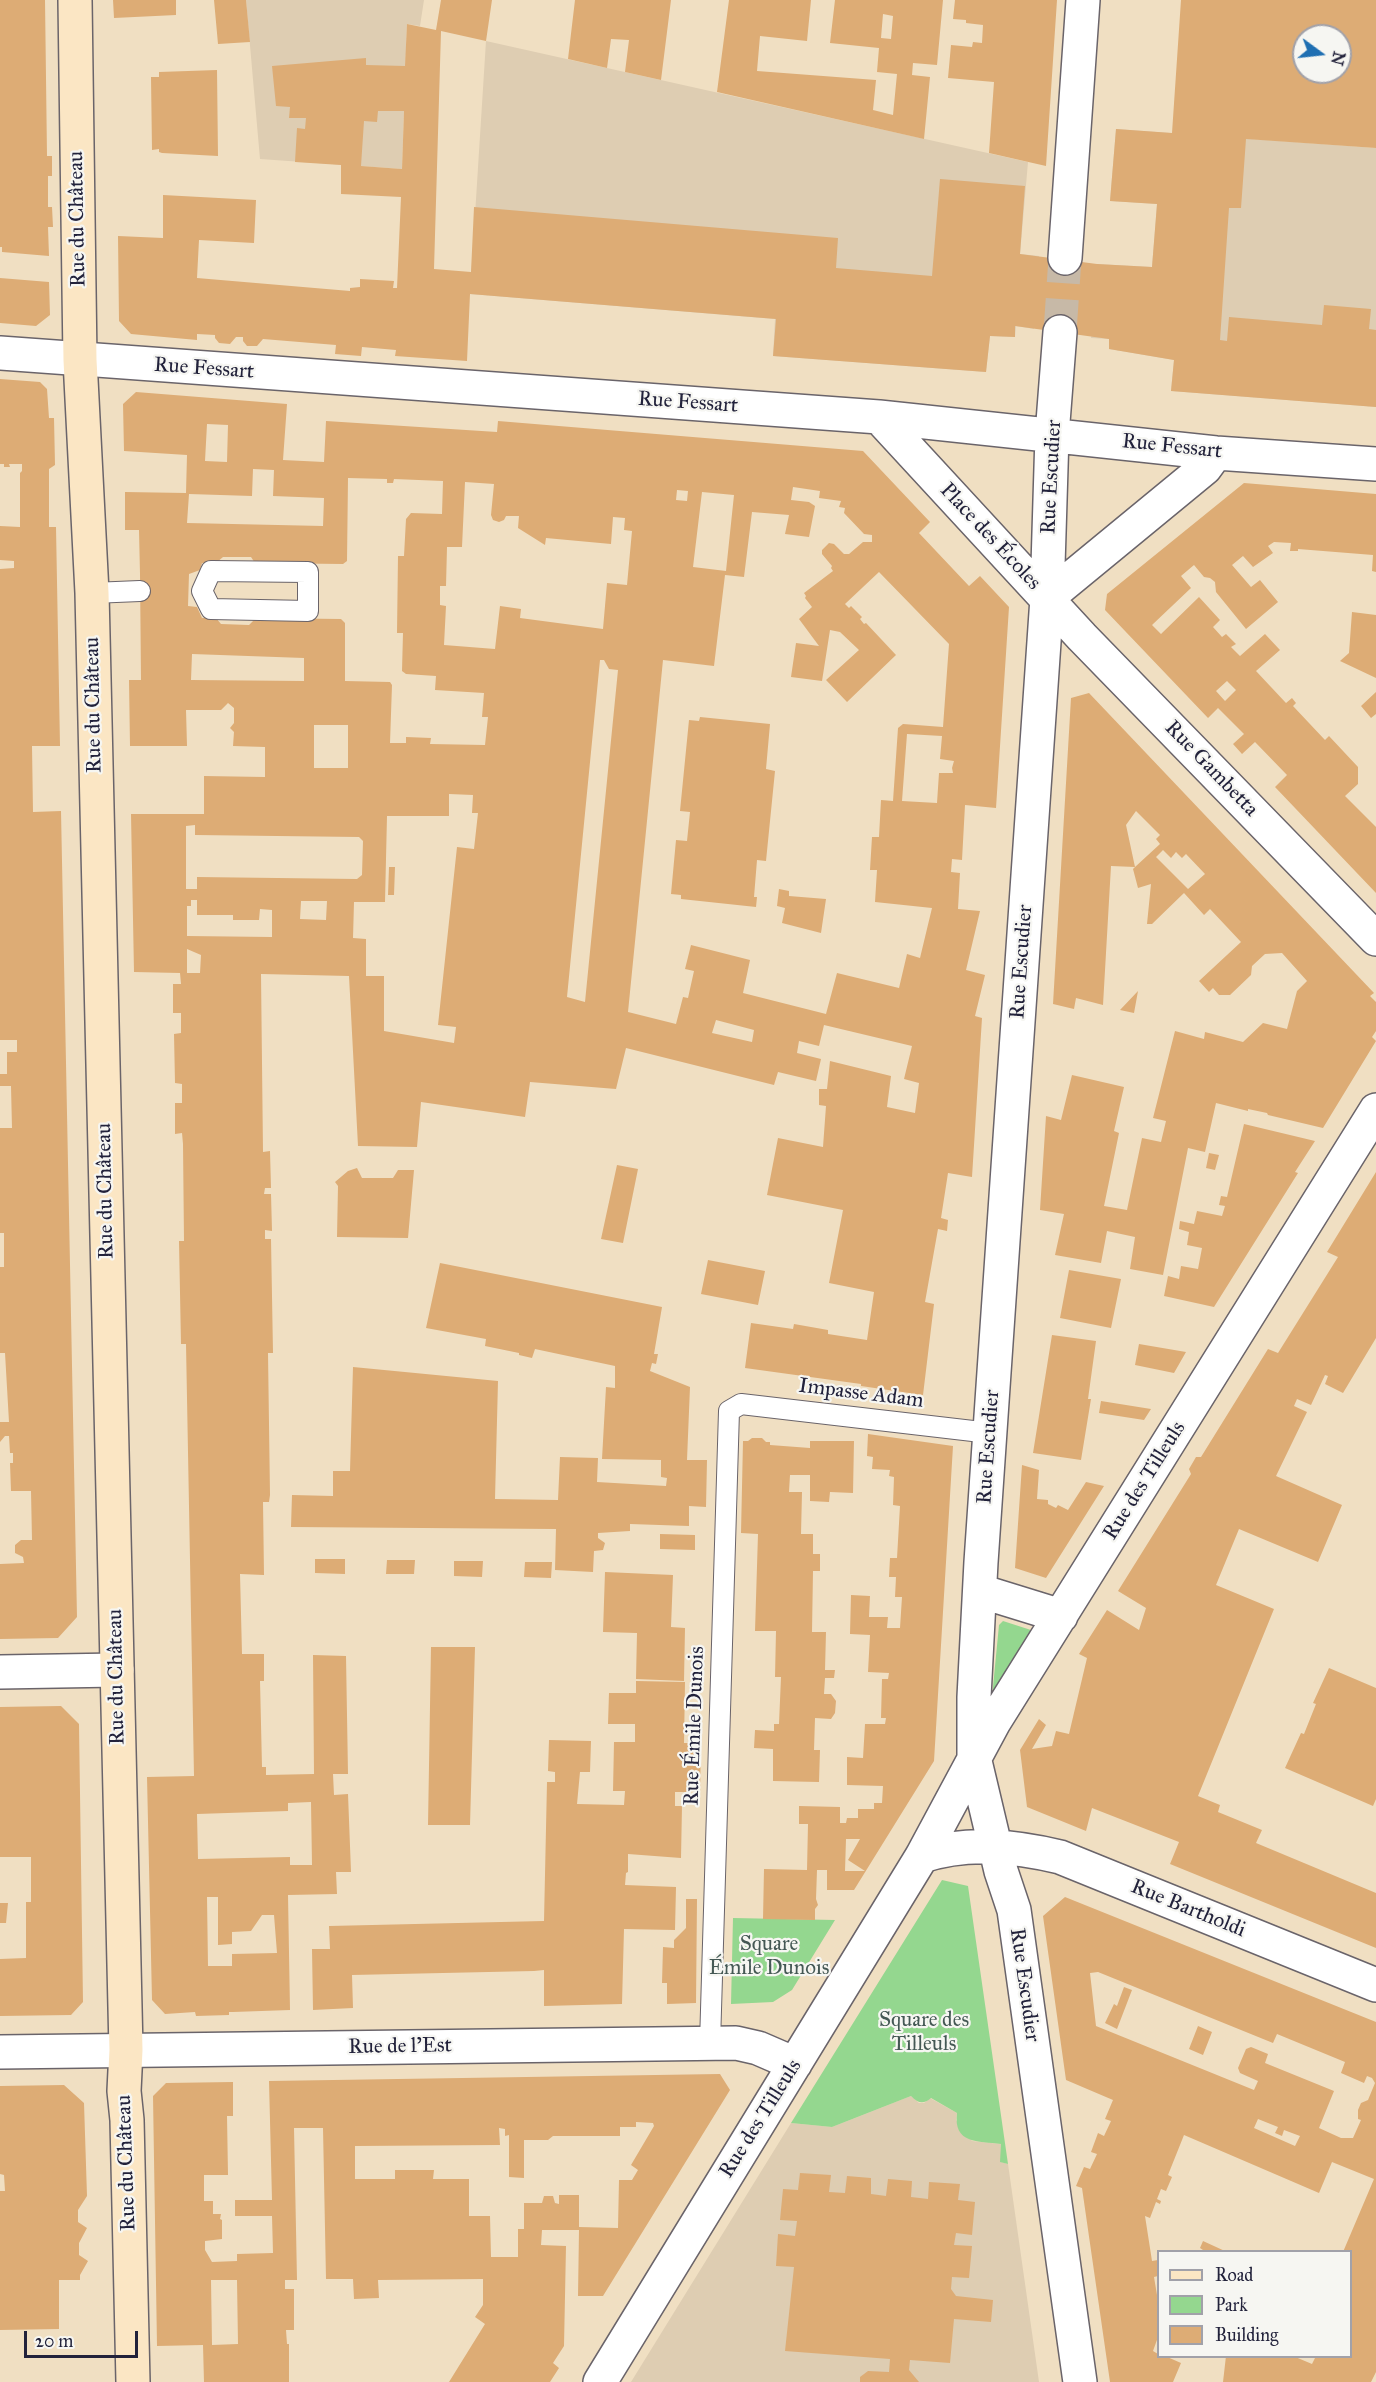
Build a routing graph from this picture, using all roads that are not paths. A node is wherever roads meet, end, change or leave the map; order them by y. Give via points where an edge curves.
1 (75, 0) edge
2 (1083, 0) edge
3 (1065, 258) tunnel mouth
4 (1060, 332) tunnel mouth
5 (0, 353) edge
6 (80, 360) junction
7 (879, 417) junction
8 (1052, 435) junction
9 (1216, 453) junction
10 (1376, 464) edge
11 (140, 591) dead end
12 (195, 591) joint
13 (92, 593) junction
14 (1047, 598) junction
15 (1376, 939) edge
16 (1376, 1110) edge
17 (729, 1411) joint
18 (990, 1434) junction
19 (980, 1591) junction
20 (1061, 1617) junction
21 (117, 1670) junction
22 (0, 1672) edge
23 (974, 1757) junction
24 (996, 1847) junction
25 (922, 1856) junction
26 (1376, 1985) edge
27 (710, 2043) junction
28 (126, 2050) junction
29 (0, 2052) edge
30 (795, 2064) junction
31 (133, 2382) edge
32 (600, 2382) edge
33 (1080, 2382) edge

1 - 6 main road, Rue du Château
2 - 3 street
4 - 8 street, Rue Escudier
5 - 6 street, Rue Fessart
6 - 7 street, Rue Fessart
6 - 13 main road, Rue du Château
7 - 8 street, Rue Fessart
7 - 14 street, Place des Écoles
8 - 9 street, Rue Fessart
8 - 14 street, Rue Escudier
9 - 10 street, Rue Fessart
9 - 14 street, Place des Écoles via 1205,468
11 - 13 lane
12 - 12 lane via 211,571 308,572 308,610 210,609
13 - 21 main road, Rue du Château
14 - 15 street, Rue Gambetta
14 - 18 street, Rue Escudier
16 - 20 street, Rue des Tilleuls
17 - 18 lane, Impasse Adam via 741,1404
17 - 27 lane, Rue Émile Dunois
18 - 19 street, Rue Escudier
19 - 20 street
19 - 23 street, Rue Escudier
20 - 23 street, Rue des Tilleuls
21 - 22 street
21 - 28 main road, Rue du Château
23 - 24 street, Rue Escudier
23 - 25 street, Rue des Tilleuls
24 - 25 street via 946,1848
24 - 26 street, Rue Bartholdi via 1060,1857
24 - 33 street, Rue Escudier via 1014,1910
25 - 30 street, Rue des Tilleuls
27 - 28 street, Rue de l'Est
27 - 30 street, Rue de l'Est via 758,2048
28 - 29 street, Rue de l'Est
28 - 31 main road, Rue du Château
30 - 32 street, Rue des Tilleuls

